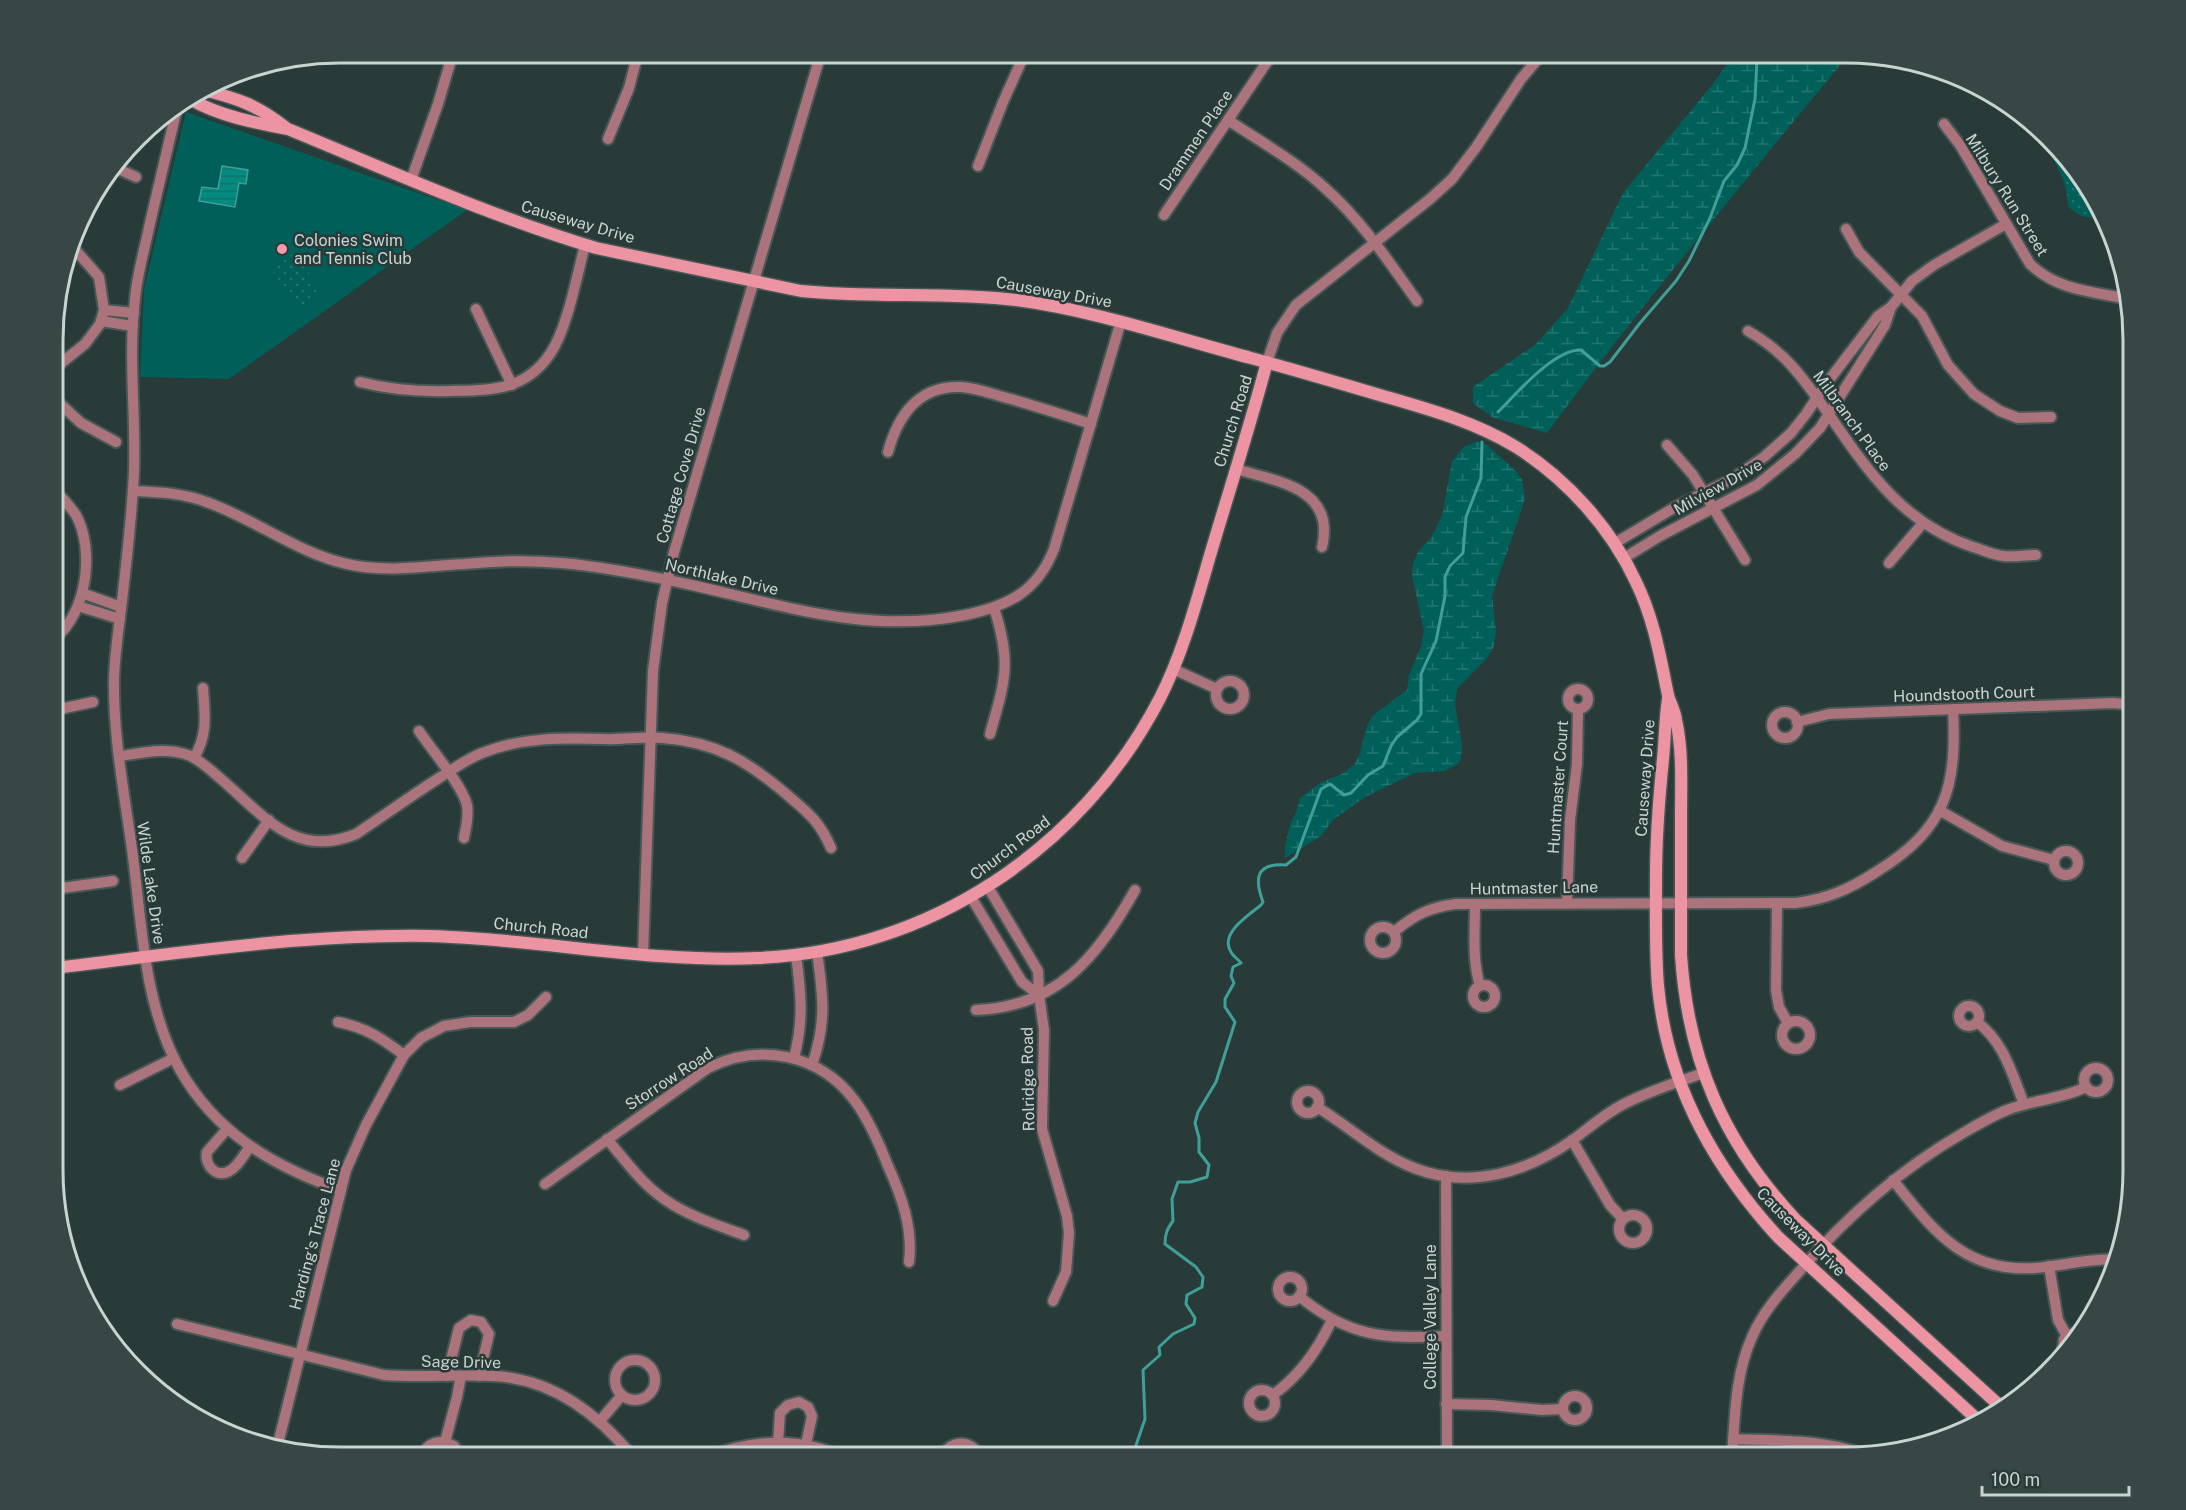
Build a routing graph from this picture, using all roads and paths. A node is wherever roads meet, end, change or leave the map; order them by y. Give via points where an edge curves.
1 (450, 63) edge
2 (636, 63) edge
3 (818, 63) edge
4 (1021, 63) edge
5 (1265, 63) edge
6 (1535, 63) edge
7 (215, 93) edge
8 (197, 103) edge
9 (175, 117) edge
10 (1228, 120) junction
11 (1944, 124) dead end
12 (288, 129) junction
13 (608, 138) dead end
14 (978, 166) dead end
15 (121, 170) edge
16 (136, 177) dead end
17 (411, 180) junction
18 (1164, 215) dead end
19 (2006, 224) junction
20 (1846, 230) dead end
21 (1374, 243) junction
22 (585, 244) junction
23 (78, 252) edge
24 (752, 282) junction
25 (1901, 295) junction
26 (2118, 297) dead end
27 (1417, 301) dead end
28 (1891, 307) junction
29 (476, 309) dead end
30 (134, 313) junction
31 (102, 316) junction
32 (1121, 321) junction
33 (133, 326) junction
34 (1748, 331) dead end
35 (63, 362) edge
36 (1267, 362) junction
37 (360, 382) dead end
38 (512, 385) junction
39 (1817, 398) junction
40 (63, 406) edge
41 (1828, 414) junction
42 (2051, 417) dead end
43 (1091, 424) junction
44 (116, 442) dead end
45 (1667, 445) dead end
46 (888, 452) dead end
47 (1236, 469) junction
48 (133, 491) junction
49 (1704, 492) junction
50 (63, 499) edge
51 (1713, 508) junction
52 (1923, 523) junction
53 (1614, 543) junction
54 (1322, 546) dead end
55 (2036, 555) dead end
56 (1624, 558) junction
57 (1745, 560) dead end
58 (1889, 563) dead end
59 (668, 580) junction
60 (82, 593) junction
61 (78, 606) junction
62 (121, 607) junction
63 (994, 608) junction
64 (120, 619) junction
65 (63, 629) edge
66 (1173, 669) junction
67 (203, 688) dead end
68 (1217, 689) dead end
69 (1669, 698) junction
70 (93, 702) dead end
71 (2123, 705) edge
72 (63, 709) edge
73 (1578, 709) dead end
74 (1953, 709) junction
75 (1797, 722) dead end
76 (419, 730) dead end
77 (990, 734) dead end
78 (650, 738) junction
79 (120, 756) junction
80 (194, 758) junction
81 (448, 772) junction
82 (1939, 810) junction
83 (269, 820) junction
84 (464, 838) dead end
85 (831, 848) dead end
86 (242, 858) dead end
87 (2054, 860) dead end
88 (113, 881) dead end
89 (988, 887) junction
90 (63, 888) edge
91 (1135, 890) dead end
92 (971, 897) junction
93 (1567, 903) junction
94 (1656, 903) junction
95 (1681, 903) junction
96 (1776, 903) junction
97 (1475, 904) junction
98 (1394, 932) dead end
99 (817, 952) junction
100 (643, 955) junction
101 (796, 955) junction
102 (146, 957) junction
103 (63, 967) edge
104 (1480, 986) dead end
105 (1039, 994) junction
106 (546, 997) dead end
107 (976, 1010) dead end
108 (338, 1022) dead end
109 (1977, 1022) dead end
110 (1788, 1023) dead end
111 (404, 1055) junction
112 (174, 1058) junction
113 (794, 1058) junction
114 (812, 1065) junction
115 (1703, 1073) junction
116 (1680, 1081) junction
117 (120, 1084) dead end
118 (2086, 1087) dead end
119 (2024, 1104) junction
120 (1317, 1107) dead end
121 (227, 1129) junction
122 (607, 1139) junction
123 (1572, 1140) junction
124 (250, 1147) junction
125 (1446, 1176) junction
126 (1893, 1180) junction
127 (545, 1184) dead end
128 (340, 1190) junction
129 (1623, 1220) dead end
130 (744, 1235) dead end
131 (1823, 1245) junction
132 (2108, 1260) edge
133 (909, 1262) dead end
134 (1806, 1263) junction
135 (2049, 1266) junction
136 (1299, 1296) dead end
137 (1053, 1301) dead end
138 (1332, 1320) junction
139 (177, 1324) dead end
140 (1445, 1336) junction
141 (2067, 1336) joint
142 (2063, 1342) edge
143 (300, 1354) junction
144 (447, 1376) junction
145 (460, 1376) junction
146 (479, 1376) junction
147 (622, 1395) dead end
148 (1273, 1395) dead end
149 (1996, 1403) edge
150 (1446, 1404) junction
151 (1563, 1409) dead end
152 (1973, 1416) edge
153 (600, 1421) junction
154 (1733, 1438) junction
155 (279, 1440) edge
156 (445, 1442) junction
157 (778, 1442) junction
158 (807, 1444) junction
159 (428, 1447) edge
160 (455, 1447) edge
161 (625, 1447) edge
162 (738, 1447) edge
163 (815, 1447) edge
164 (949, 1447) edge
165 (972, 1447) edge
166 (1447, 1447) edge
167 (1733, 1447) edge
168 (1838, 1447) edge

1 - 17 street
2 - 13 street
3 - 24 street, Cottage Cove Drive
4 - 14 street
5 - 10 street, Drammen Place
6 - 21 street, Church Road via 1452,179
7 - 12 street, Causeway Drive via 262,110
8 - 12 street, Causeway Drive
9 - 30 street, Wilde Lake Drive via 142,257
10 - 18 street, Drammen Place
10 - 21 street via 1326,189
11 - 19 street, Milbury Run Street
12 - 17 street, Causeway Drive
15 - 16 street
17 - 22 street, Causeway Drive via 530,227
19 - 25 street, Milview Drive via 1934,265
19 - 26 street, Milbury Run Street via 2030,264 2046,278 2066,287
20 - 25 street via 1859,252
21 - 27 street
21 - 36 street, Church Road via 1296,305 1277,333
22 - 24 street, Causeway Drive
22 - 38 street via 557,343 539,368
23 - 31 street via 99,277
24 - 32 street, Causeway Drive via 830,294 997,298
24 - 59 street, Cottage Cove Drive
25 - 28 street, Milview Drive
25 - 42 street via 1922,316 1948,364 1974,394 2018,418
28 - 39 street, Milview Drive via 1878,316
28 - 41 street, Milview Drive via 1885,325
29 - 38 street
30 - 31 street
30 - 33 street, Wilde Lake Drive
31 - 33 street
31 - 35 street via 85,344
32 - 36 street, Causeway Drive
32 - 43 street, Northlake Drive
33 - 48 street, Wilde Lake Drive
34 - 39 street, Milbranch Place via 1779,351
36 - 47 street, Church Road
36 - 53 street, Causeway Drive via 1439,412 1505,441 1558,479
37 - 38 street via 421,392 493,390
39 - 41 street, Milbranch Place
39 - 49 street, Milview Drive via 1791,433 1764,457
40 - 44 street via 81,423
41 - 51 street, Milview Drive via 1820,428 1776,471
41 - 52 street, Milbranch Place via 1866,469
43 - 46 street via 971,388 945,388 931,392 909,408
43 - 63 street, Northlake Drive via 1050,560 1022,594
45 - 49 street
47 - 54 street via 1291,486 1309,496 1323,520
47 - 66 street, Church Road
48 - 59 street, Northlake Drive via 180,494 210,503 313,553 349,565 394,569 541,562 599,567
48 - 62 street, Wilde Lake Drive
49 - 51 street
49 - 53 street, Milview Drive
50 - 60 street via 75,513 81,531 85,560
51 - 56 street, Milview Drive
51 - 57 street
52 - 55 street, Milbranch Place via 1996,554
52 - 58 street
53 - 56 street, Causeway Drive
56 - 69 street, Causeway Drive via 1655,629
59 - 63 street, Northlake Drive via 820,614 878,622 943,619
59 - 78 street, Cottage Cove Drive via 654,661
60 - 61 street
60 - 62 street
61 - 64 street
61 - 65 street
62 - 64 street, Wilde Lake Drive
63 - 77 street via 1004,640 1006,669
64 - 79 street, Wilde Lake Drive via 114,675
66 - 68 street
66 - 89 street, Church Road via 1148,720 1103,786 1055,836
67 - 80 street via 206,729
69 - 94 street, Causeway Drive via 1656,827
69 - 95 street, Causeway Drive via 1676,718 1680,756
70 - 72 street
71 - 74 street, Houndstooth Court
73 - 93 street, Huntmaster Court
74 - 75 street, Houndstooth Court via 1829,714
74 - 82 street, Huntmaster Lane via 1954,765
76 - 81 street
78 - 81 street via 535,739 482,753
78 - 85 street via 699,744 745,762 816,820
78 - 100 street, Cottage Cove Drive
79 - 80 street via 172,751
79 - 102 street, Wilde Lake Drive
80 - 83 street
81 - 83 street via 343,840 303,840
81 - 84 street via 466,802
82 - 87 street via 2002,846
82 - 96 street, Huntmaster Lane via 1917,842 1850,888 1814,901
83 - 86 street
88 - 90 street
89 - 92 street, Church Road
89 - 105 street, Rolridge Road via 1038,971
91 - 105 street via 1087,961 1064,981
92 - 99 street, Church Road via 881,937
92 - 105 street via 1022,982
93 - 94 street, Huntmaster Lane
93 - 97 street, Huntmaster Lane
94 - 95 street, Huntmaster Lane
94 - 116 street, Causeway Drive via 1658,988
95 - 96 street, Huntmaster Lane
95 - 115 street, Causeway Drive via 1683,987
96 - 110 street via 1776,990
97 - 98 street, Huntmaster Lane via 1429,910 1413,916
97 - 104 street via 1475,966
99 - 101 street, Church Road
99 - 114 street via 824,1010
100 - 101 street, Church Road via 747,959
100 - 102 street, Church Road via 477,938 384,936 297,940
101 - 113 street via 802,1018
102 - 103 street, Church Road
102 - 112 street, Wilde Lake Drive via 154,1006
105 - 107 street via 1012,1007
105 - 137 street, Rolridge Road via 1044,1030 1042,1129 1069,1233 1066,1272
106 - 111 street, Harding's Trace Lane via 528,1015 514,1022 444,1026 422,1038
108 - 111 street via 373,1033
109 - 119 street via 2002,1049
111 - 128 street, Harding's Trace Lane via 358,1141
112 - 117 street
112 - 121 street, Wilde Lake Drive via 199,1097
113 - 114 street, Storrow Road
113 - 122 street, Storrow Road via 752,1054 717,1063
114 - 133 street, Storrow Road via 850,1095 880,1147 909,1227
115 - 116 street
115 - 131 street, Causeway Drive via 1723,1120 1753,1168 1778,1200
116 - 123 street via 1621,1105
116 - 134 street, Causeway Drive via 1698,1125 1734,1185
118 - 119 street
119 - 126 street via 1987,1119 1942,1145
120 - 125 street via 1393,1159
121 - 124 street, Wilde Lake Drive
121 - 124 street via 207,1152 206,1162 212,1170 231,1170
122 - 127 street, Storrow Road
122 - 130 street via 631,1169 664,1199
123 - 125 street via 1507,1173 1468,1178
123 - 129 street
124 - 128 street, Wilde Lake Drive via 294,1172
125 - 140 street, College Valley Lane
126 - 131 street
126 - 135 street via 1928,1225 1971,1256 2005,1266
128 - 143 street, Harding's Trace Lane
131 - 134 street
131 - 149 street, Causeway Drive
132 - 135 street via 2085,1259
134 - 152 street, Causeway Drive
134 - 154 street via 1773,1300 1752,1336 1737,1390
135 - 141 street via 2058,1320
136 - 138 street
138 - 140 street via 1385,1337
138 - 148 street via 1312,1356
139 - 143 street, Sage Drive
140 - 150 street, College Valley Lane
141 - 142 street
143 - 144 street, Sage Drive via 384,1375
143 - 155 street, Harding's Trace Lane
144 - 145 street, Sage Drive
144 - 146 street via 459,1328 471,1320 481,1322 489,1334
145 - 146 street, Sage Drive
145 - 156 street
146 - 153 street, Sage Drive via 535,1384 575,1403
147 - 153 street
150 - 151 street
150 - 166 street, College Valley Lane
153 - 161 street, Sage Drive
154 - 167 street
154 - 168 street
156 - 159 street
156 - 160 street
157 - 158 street
157 - 158 street via 780,1413 799,1402 808,1407 812,1416
157 - 162 street
158 - 163 street
164 - 165 street via 960,1443

